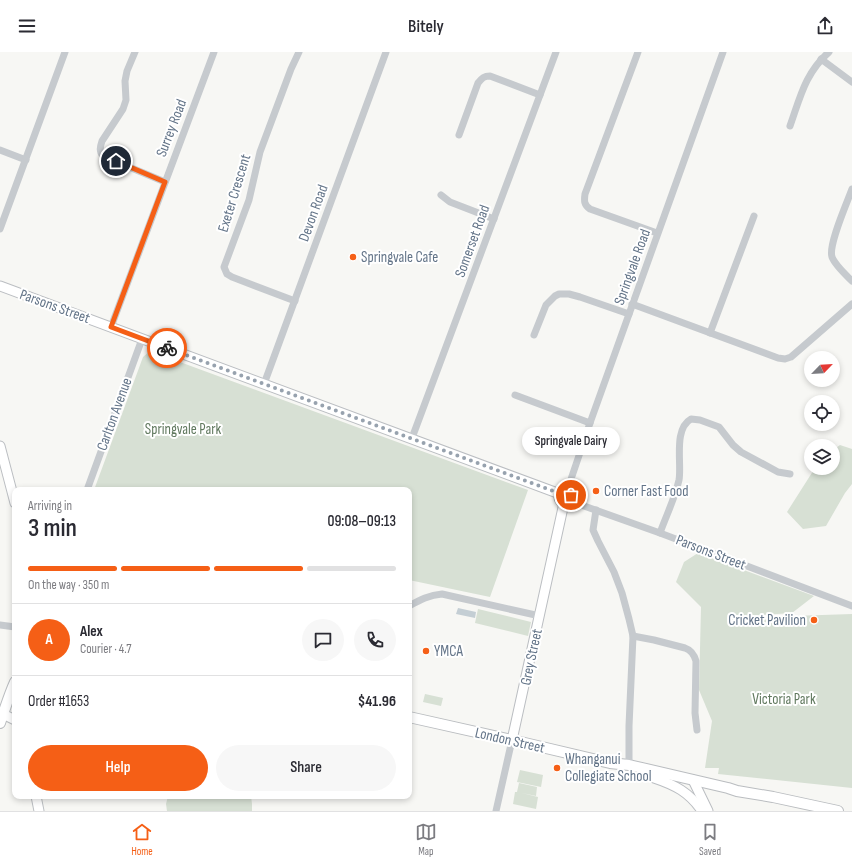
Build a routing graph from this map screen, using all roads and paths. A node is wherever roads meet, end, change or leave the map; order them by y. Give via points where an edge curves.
1 (65, 52) edge
2 (135, 52) edge
3 (214, 52) edge
4 (298, 52) edge
5 (386, 52) edge
6 (556, 52) edge
7 (638, 52) edge
8 (723, 52) edge
9 (829, 52) edge
10 (821, 59) junction
11 (852, 82) edge
12 (540, 95) junction
13 (790, 126) dead end
14 (459, 135) dead end
15 (0, 150) edge
16 (26, 160) junction
17 (165, 182) junction
18 (852, 189) edge
19 (441, 195) dead end
20 (754, 216) dead end
21 (494, 219) junction
22 (0, 229) edge
23 (657, 233) junction
24 (852, 281) edge
25 (0, 286) edge
26 (295, 301) junction
27 (632, 304) junction
28 (852, 304) edge
29 (629, 314) junction
30 (111, 327) junction
31 (710, 332) junction
32 (534, 335) dead end
33 (142, 339) junction
34 (264, 384) junction
35 (515, 395) dead end
36 (590, 423) junction
37 (412, 438) junction
38 (0, 446) edge
39 (790, 474) dead end
40 (88, 487) edge
41 (12, 492) edge
42 (563, 492) junction
43 (567, 502) junction
44 (596, 510) junction
45 (660, 533) junction
46 (412, 604) edge
47 (852, 606) edge
48 (540, 616) junction
49 (0, 625) edge
50 (12, 628) edge
51 (633, 636) junction
52 (12, 688) edge
53 (12, 696) edge
54 (7, 703) junction
55 (12, 718) edge
56 (412, 718) edge
57 (2, 719) edge
58 (697, 730) dead end
59 (512, 740) junction
60 (610, 763) junction
61 (629, 765) junction
62 (654, 778) junction
63 (694, 783) junction
64 (709, 788) junction
65 (737, 791) junction
66 (37, 799) edge
67 (702, 800) junction
68 (39, 811) edge
69 (496, 811) edge
70 (702, 811) edge
71 (708, 811) edge
72 (838, 811) edge

1 - 16 street
2 - 17 street via 127,70 124,109 102,141 101,153
3 - 17 street, Surrey Road
4 - 26 street, Exeter Crescent via 260,152 249,200 224,268 232,278
5 - 26 street, Devon Road
6 - 12 street, Somerset Road
7 - 23 street via 584,200 585,205 594,211
8 - 23 street, Springvale Road
9 - 10 street
10 - 11 street
10 - 13 street via 810,74
12 - 14 street via 485,76 478,83
12 - 21 street, Somerset Road
15 - 16 street
16 - 22 street
17 - 30 street, Surrey Road
18 - 24 street via 831,251 835,262
19 - 21 street via 450,202
20 - 31 street
21 - 37 street, Somerset Road
23 - 27 street, Springvale Road
25 - 30 main road, Parsons Street
26 - 34 street, Devon Road
27 - 29 street, Springvale Road
27 - 31 street
28 - 31 street via 788,359 778,358
29 - 32 street via 580,297 559,294 546,304
29 - 36 street, Springvale Road
30 - 33 main road, Parsons Street
33 - 34 main road, Parsons Street
33 - 40 street, Carlton Avenue
34 - 37 main road, Parsons Street
35 - 36 street
36 - 42 street, Springvale Road
37 - 42 main road, Parsons Street
38 - 41 main road
39 - 45 street via 778,472 741,452 719,427 691,419 685,423 680,437 679,481
42 - 43 main road via 559,500 562,503
43 - 44 street, Parsons Street
43 - 48 main road, Grey Street
44 - 45 street, Parsons Street
44 - 51 street via 593,530 622,593
45 - 47 street, Parsons Street
46 - 48 street via 433,595 442,594
48 - 59 main road, Grey Street
49 - 50 street
51 - 58 street via 685,648 693,653 696,661
51 - 61 street
52 - 54 highway
53 - 54 highway
54 - 57 highway
55 - 57 main road
56 - 59 highway, London Street
59 - 60 highway, London Street
59 - 69 street, Grey Street
60 - 61 highway, London Street
60 - 62 highway, London Street
61 - 63 highway, London Street
62 - 63 highway, London Street
62 - 70 main road via 686,792
63 - 64 highway, London Street
63 - 65 highway, London Street
63 - 67 main road
64 - 65 highway, London Street
64 - 67 main road
65 - 72 highway, London Street
66 - 68 main road
67 - 71 main road

